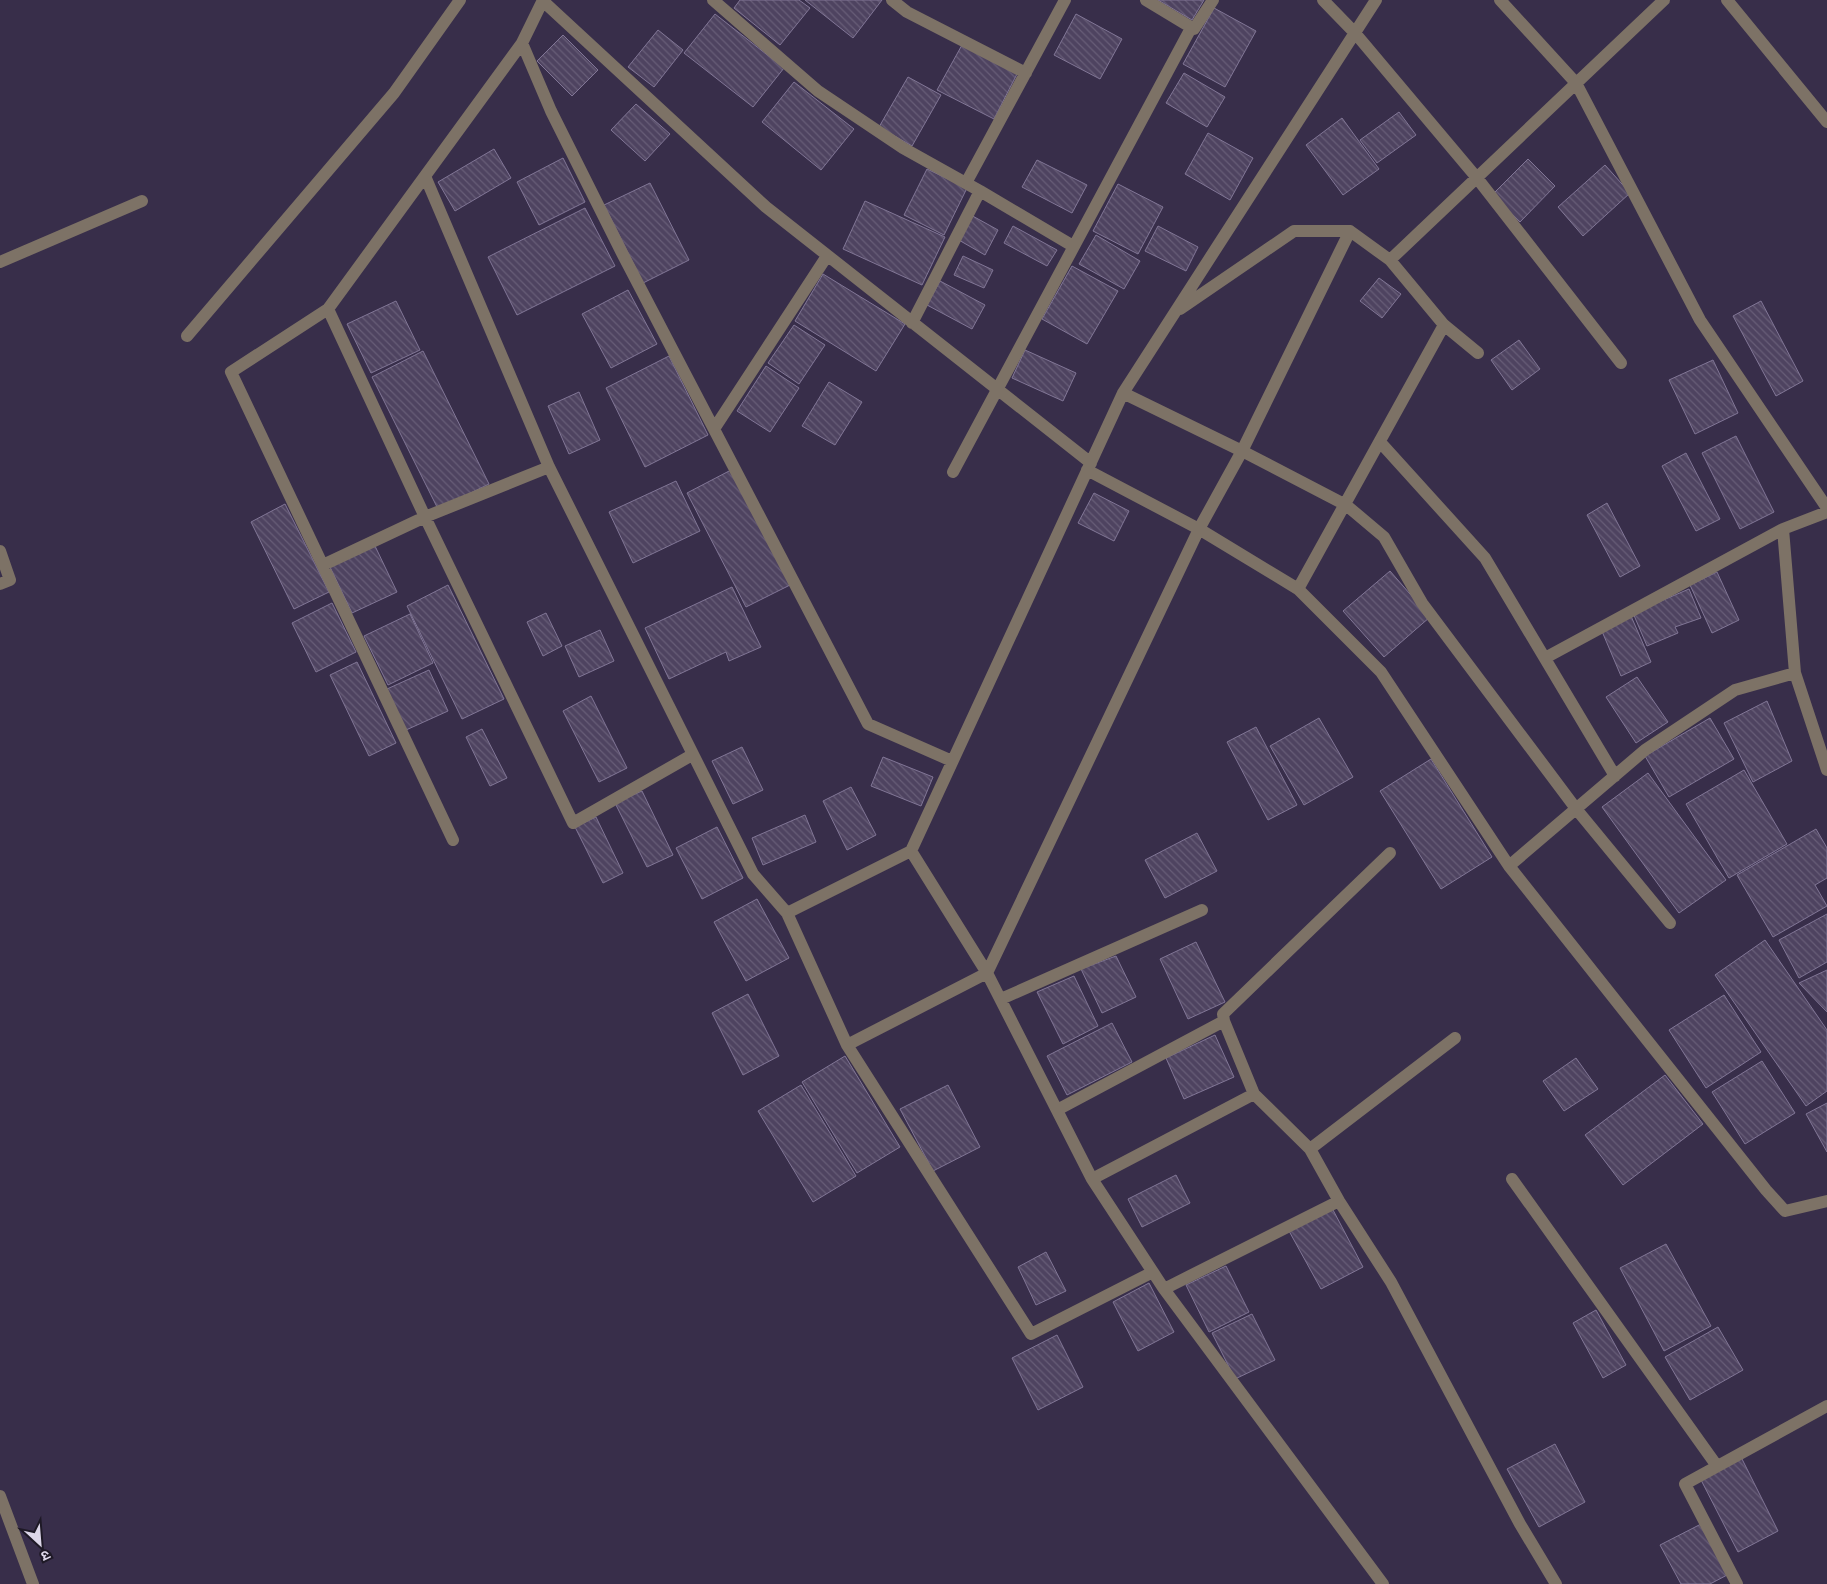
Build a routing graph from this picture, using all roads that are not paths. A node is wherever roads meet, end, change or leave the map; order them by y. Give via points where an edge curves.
1 (460, 0) edge
2 (543, 0) edge
3 (713, 0) edge
4 (892, 0) edge
5 (1066, 0) edge
6 (1146, 0) edge
7 (1213, 0) edge
8 (1323, 0) edge
9 (1376, 0) edge
10 (1500, 0) edge
11 (1664, 0) edge
12 (1727, 0) edge
13 (1191, 28) junction
14 (1355, 33) junction
15 (522, 43) junction
16 (1026, 73) junction
17 (1576, 83) junction
18 (1827, 122) edge
19 (425, 176) junction
20 (1477, 178) junction
21 (966, 183) junction
22 (980, 190) junction
23 (142, 201) dead end
24 (1350, 231) junction
25 (1073, 246) junction
26 (827, 256) junction
27 (1390, 260) junction
28 (0, 262) edge
29 (328, 309) junction
30 (1175, 313) junction
31 (912, 323) junction
32 (1444, 324) junction
33 (187, 336) dead end
34 (1478, 353) dead end
35 (1621, 363) dead end
36 (998, 389) junction
37 (1123, 393) junction
38 (714, 429) junction
39 (1380, 442) junction
40 (1242, 451) junction
41 (549, 467) junction
42 (1089, 467) junction
43 (954, 472) dead end
44 (1346, 505) junction
45 (1827, 508) edge
46 (1827, 512) edge
47 (426, 517) junction
48 (1199, 529) junction
49 (1783, 529) junction
50 (0, 552) edge
51 (323, 565) junction
52 (0, 584) edge
53 (1298, 589) junction
54 (1545, 658) junction
55 (1795, 673) junction
56 (692, 755) junction
57 (952, 761) junction
58 (1827, 770) edge
59 (1615, 776) junction
60 (1577, 810) junction
61 (453, 840) dead end
62 (911, 851) junction
63 (1390, 853) dead end
64 (1509, 866) junction
65 (1202, 910) dead end
66 (787, 913) junction
67 (1670, 923) dead end
68 (987, 973) junction
69 (1001, 999) junction
70 (1224, 1021) junction
71 (1455, 1038) dead end
72 (847, 1045) junction
73 (1254, 1094) junction
74 (1057, 1110) junction
75 (1310, 1149) junction
76 (1092, 1179) junction
77 (1512, 1179) dead end
78 (1340, 1201) junction
79 (1827, 1201) edge
80 (1153, 1272) junction
81 (1164, 1289) junction
82 (1827, 1406) edge
83 (1717, 1466) junction
84 (0, 1496) edge
85 (5, 1526) edge
86 (33, 1584) edge
87 (1383, 1584) edge
88 (1556, 1584) edge
89 (1737, 1584) edge

1 - 33 street via 394,92
2 - 15 street
2 - 26 street via 766,208
3 - 21 street via 818,90 903,148
4 - 16 street via 907,12
5 - 16 street
6 - 13 street
7 - 13 street via 1197,26
8 - 14 street
9 - 14 street
10 - 17 street
11 - 17 street
12 - 18 street
13 - 25 street
14 - 20 street
14 - 30 street
15 - 19 street
15 - 38 street via 555,120
16 - 21 street
17 - 20 street
17 - 45 street via 1700,320
19 - 29 street
19 - 41 street
20 - 27 street
20 - 35 street
21 - 22 street
22 - 25 street
22 - 31 street
23 - 28 street
24 - 27 street
24 - 30 street via 1294,231
24 - 40 street
25 - 36 street
26 - 31 street
26 - 38 street
27 - 32 street
29 - 47 street
29 - 51 street via 231,372
30 - 37 street
31 - 36 street
32 - 34 street
32 - 39 street
36 - 42 street
36 - 43 street
37 - 40 street
37 - 42 street
38 - 57 street via 868,724
39 - 44 street
39 - 54 street via 1485,558
40 - 44 street
40 - 48 street
41 - 47 street
41 - 56 street
42 - 48 street
42 - 57 street
44 - 53 street
44 - 60 street via 1384,537 1422,603
46 - 49 street
47 - 51 street
47 - 56 street via 574,822
48 - 53 street
48 - 68 street
49 - 54 street
49 - 55 street
50 - 52 street via 10,580
51 - 61 street
53 - 64 street via 1381,672
54 - 59 street
55 - 58 street
55 - 59 street via 1735,690 1644,750
56 - 66 street via 753,874
57 - 62 street
59 - 60 street
60 - 64 street
60 - 67 street
62 - 66 street
62 - 68 street
63 - 70 street via 1223,1014
64 - 79 street via 1784,1211
65 - 69 street
66 - 72 street
68 - 69 street
68 - 72 street
69 - 74 street
70 - 73 street
70 - 74 street
71 - 75 street
72 - 80 street via 1031,1334
73 - 75 street
73 - 76 street
74 - 76 street
75 - 78 street
76 - 80 street
77 - 83 street
78 - 81 street
78 - 88 street via 1391,1282 1520,1524
80 - 81 street
81 - 87 street
82 - 83 street
83 - 89 street via 1685,1484
84 - 85 street
85 - 86 street

